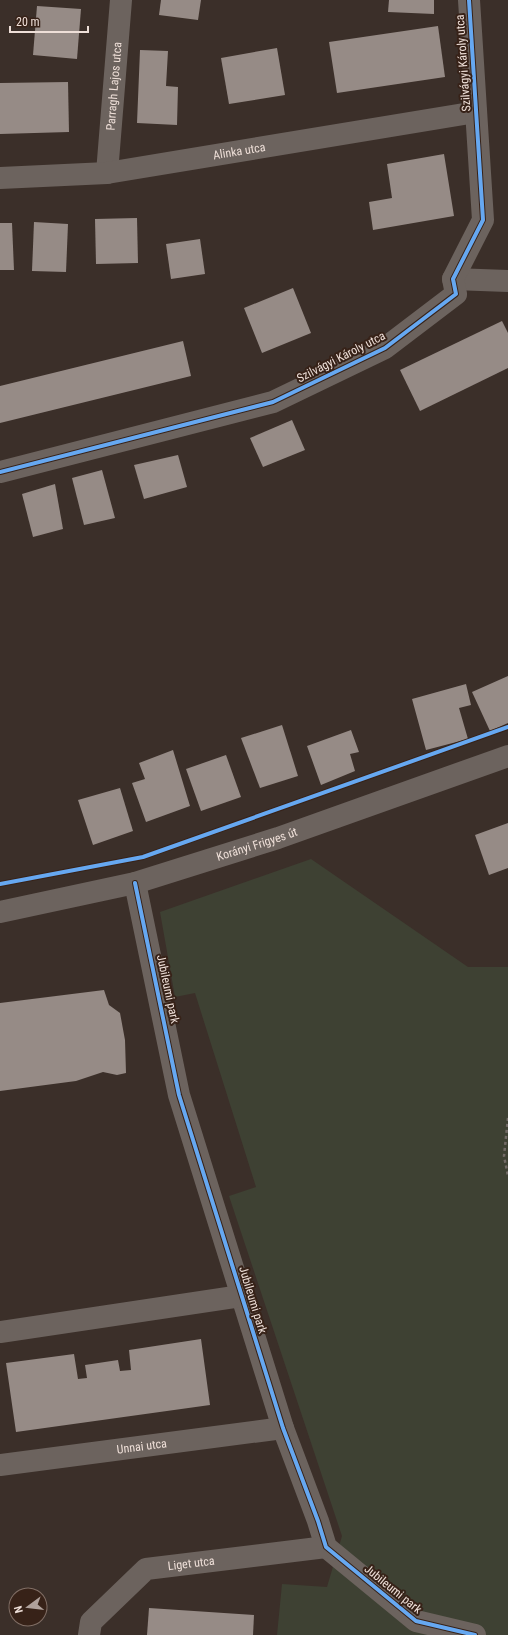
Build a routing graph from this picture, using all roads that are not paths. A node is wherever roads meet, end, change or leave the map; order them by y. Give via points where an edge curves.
1 (121, 0) edge
2 (469, 0) edge
3 (476, 112) junction
4 (107, 173) junction
5 (0, 178) edge
6 (453, 279) junction
7 (508, 281) edge
8 (0, 472) edge
9 (508, 756) edge
10 (135, 883) junction
11 (2, 910) edge
12 (241, 1296) junction
13 (0, 1332) edge
14 (283, 1428) junction
15 (0, 1465) edge
16 (326, 1547) junction
17 (89, 1635) edge
18 (475, 1635) edge

1 - 4 street, Parragh Lajos utca
2 - 3 street, Szilvágyi Károly utca
3 - 4 street, Alinka utca
3 - 6 street, Szilvágyi Károly utca via 483,220
4 - 5 street, Alinka utca
6 - 7 street
6 - 8 street, Szilvágyi Károly utca via 456,294 385,348 272,402
9 - 10 street, Korányi Frigyes út via 278,838
10 - 11 street, Korányi Frigyes út
10 - 12 street, Jubileumi park via 179,1094
12 - 13 street
12 - 14 street, Jubileumi park
14 - 15 street, Unnai utca
14 - 16 street, Jubileumi park
16 - 17 street, Liget utca via 146,1569 91,1622
16 - 18 street, Jubileumi park via 416,1621

